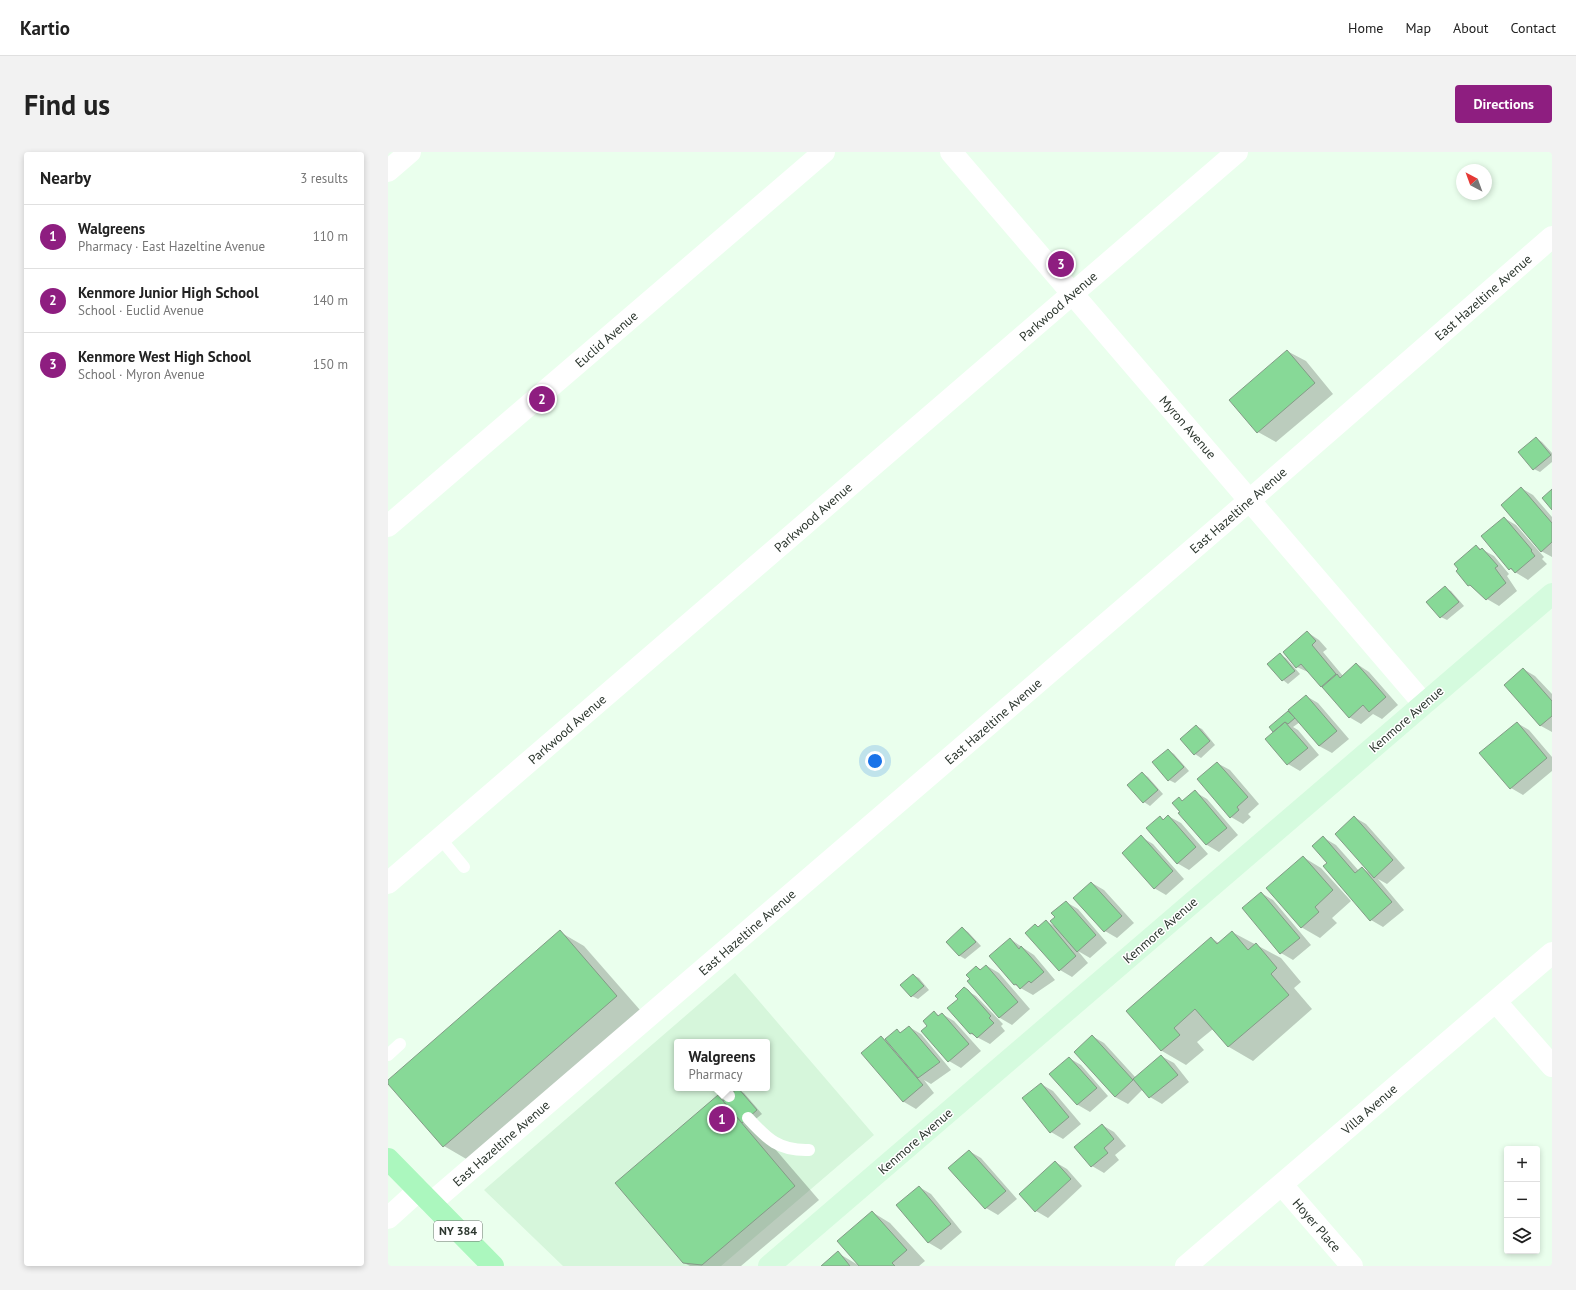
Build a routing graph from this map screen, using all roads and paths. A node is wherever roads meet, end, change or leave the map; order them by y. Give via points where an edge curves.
1 (410, 152) edge
2 (824, 152) edge
3 (950, 152) edge
4 (1237, 152) edge
5 (388, 171) edge
6 (1552, 236) edge
7 (1073, 294) junction
8 (1250, 500) junction
9 (388, 526) edge
10 (1552, 594) edge
11 (1424, 704) junction
12 (440, 838) junction
13 (464, 867) dead end
14 (388, 883) edge
15 (1552, 953) edge
16 (1496, 1002) junction
17 (400, 1044) dead end
18 (388, 1055) edge
19 (1552, 1066) edge
20 (748, 1118) dead end
21 (809, 1150) dead end
22 (388, 1160) edge
23 (1282, 1185) junction
24 (425, 1197) junction
25 (388, 1218) edge
26 (493, 1266) edge
27 (769, 1266) edge
28 (1186, 1266) edge
29 (1352, 1266) edge

1 - 5 street
2 - 9 street, Euclid Avenue
3 - 7 street, Myron Avenue
4 - 7 street, Parkwood Avenue
6 - 8 street, East Hazeltine Avenue
7 - 8 street, Myron Avenue
7 - 12 street, Parkwood Avenue
8 - 11 street, Myron Avenue
8 - 24 street, East Hazeltine Avenue
10 - 11 main road, Kenmore Avenue
11 - 27 main road, Kenmore Avenue
12 - 13 lane
12 - 14 street, Parkwood Avenue
15 - 16 street, Villa Avenue
16 - 19 street
16 - 23 street, Villa Avenue
17 - 18 lane
20 - 21 lane via 762,1133 783,1148
22 - 24 main road, NY 384
23 - 28 street, Villa Avenue
23 - 29 street, Hoyer Place
24 - 25 street, East Hazeltine Avenue
24 - 26 main road, NY 384

